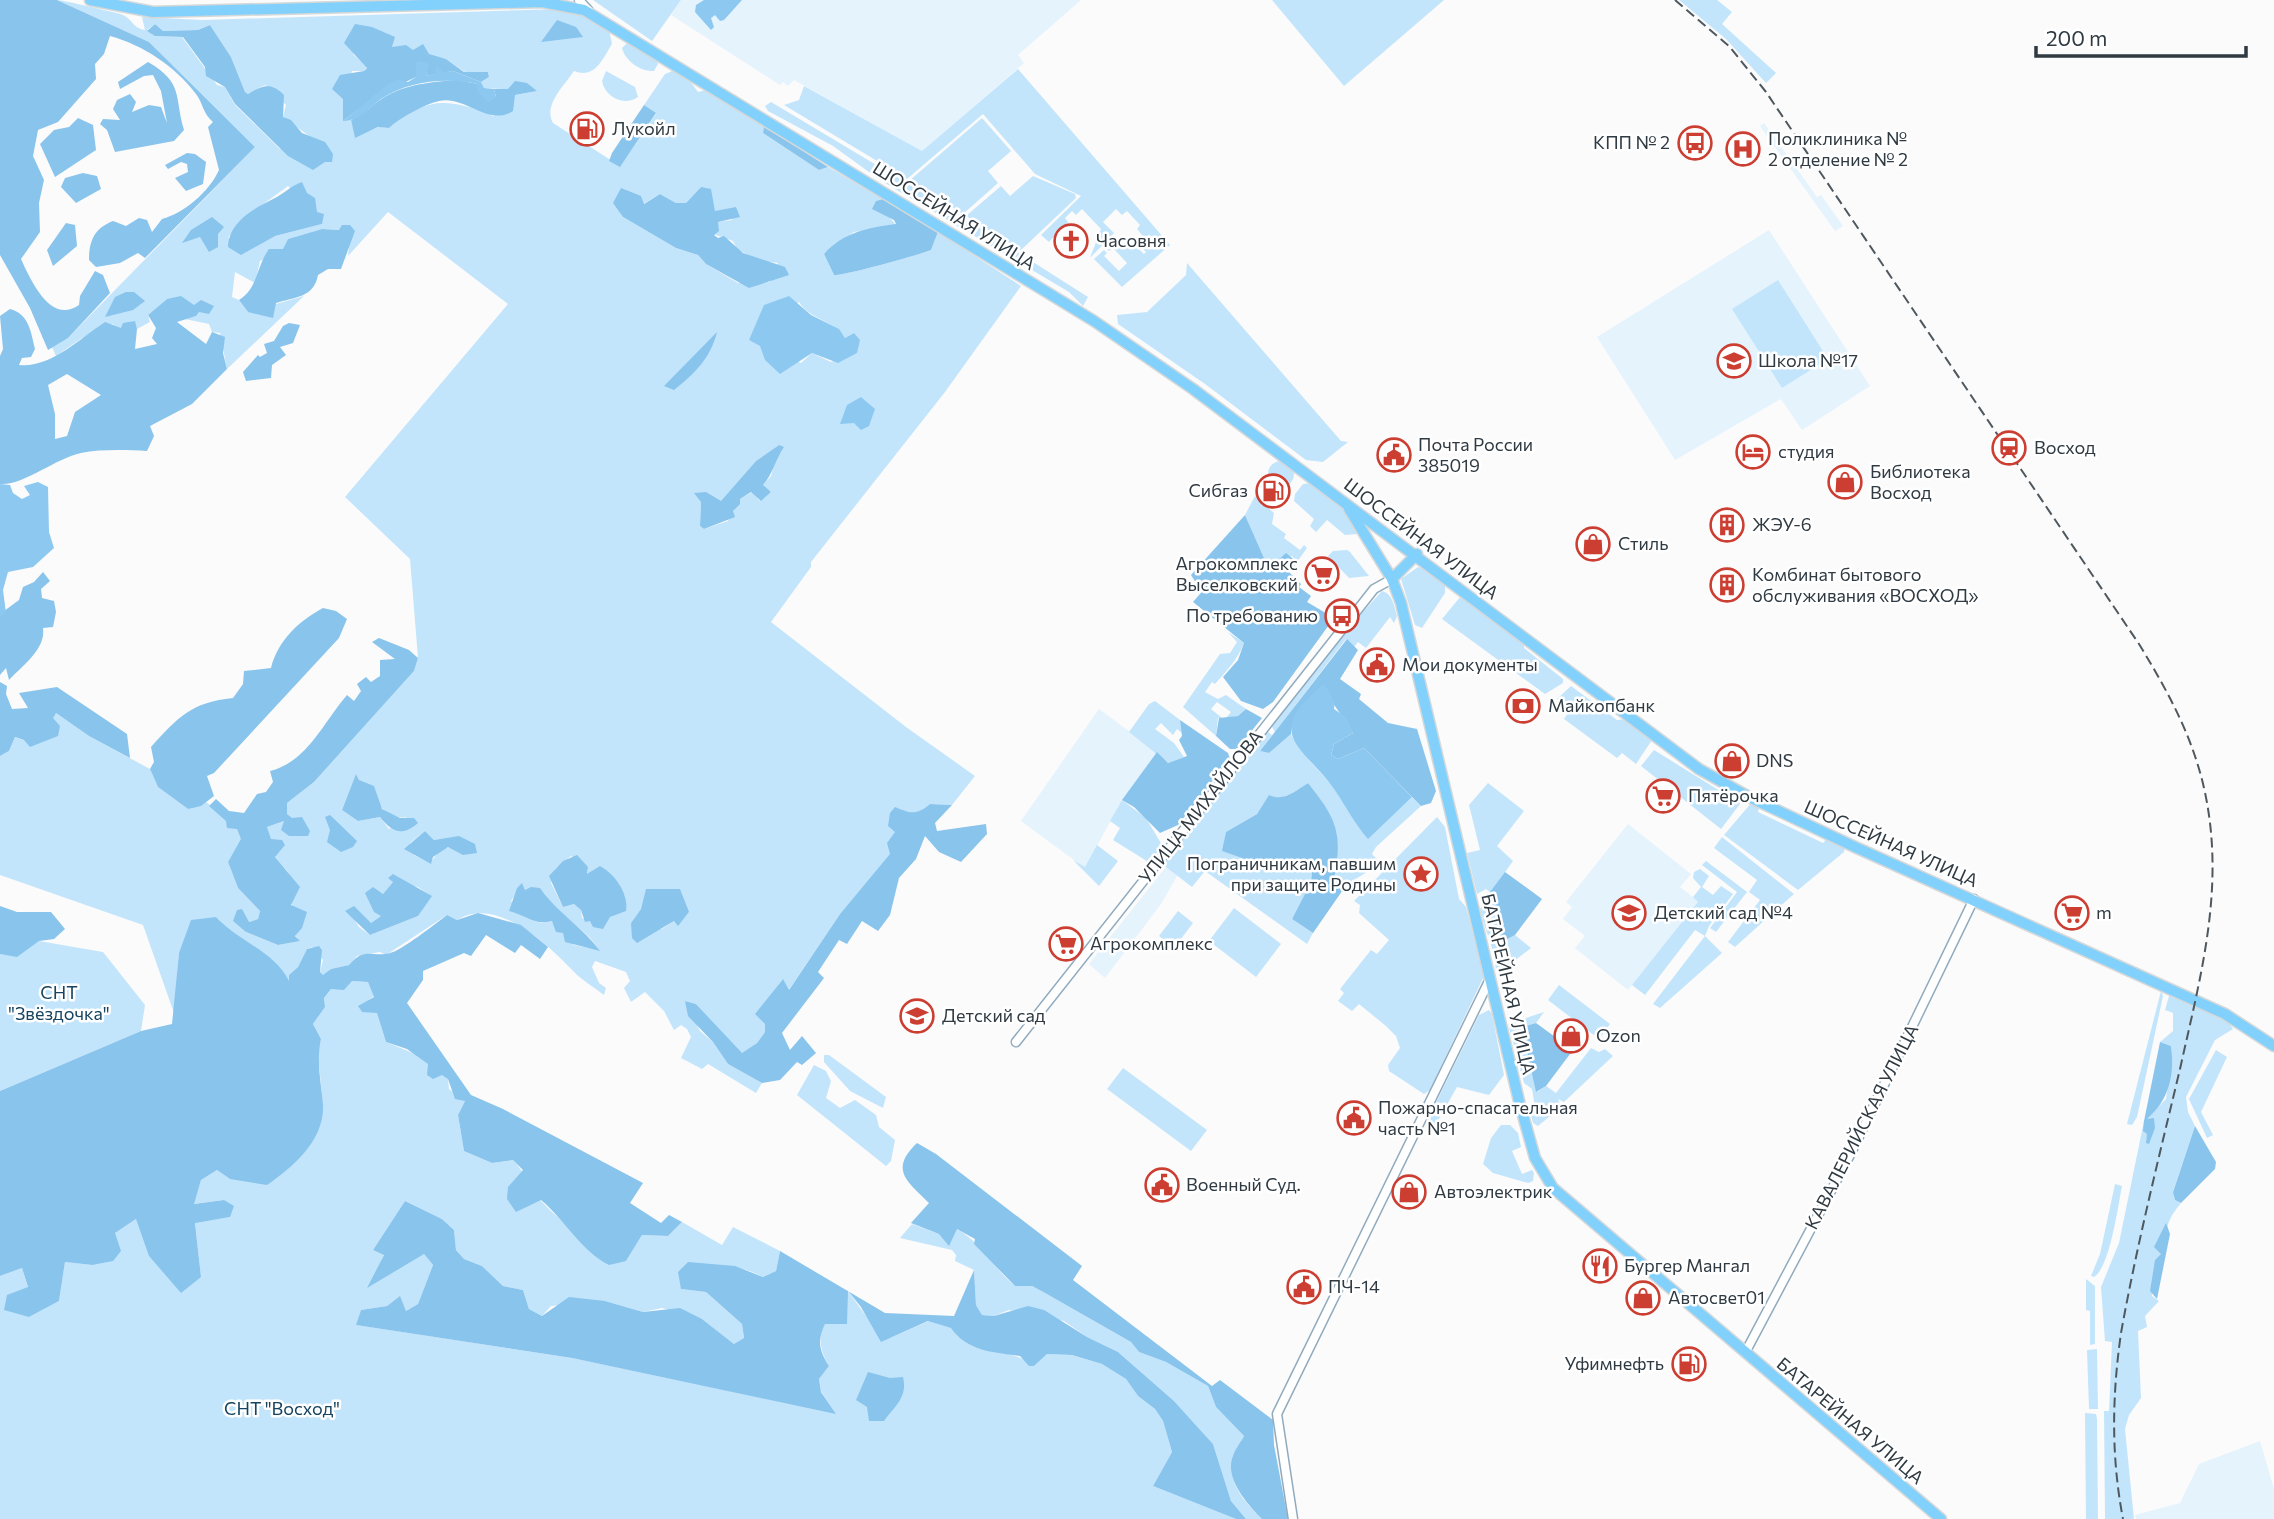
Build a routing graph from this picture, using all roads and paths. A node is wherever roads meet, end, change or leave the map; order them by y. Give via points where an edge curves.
1 (90, 0) edge
2 (579, 0) edge
3 (545, 1) edge
4 (594, 15) junction
5 (1345, 502) junction
6 (1417, 554) junction
7 (1392, 579) junction
8 (1974, 899) junction
9 (1490, 979) junction
10 (1016, 1042) dead end
11 (2274, 1046) edge
12 (1745, 1353) junction
13 (1293, 1519) edge
14 (1941, 1519) edge

1 - 3 main road via 153,12 215,13
2 - 4 street, ШОССЕЙНАЯ УЛИЦА
3 - 4 main road
4 - 5 main road, ШОССЕЙНАЯ УЛИЦА via 1094,321
5 - 6 main road, ШОССЕЙНАЯ УЛИЦА
5 - 7 main road, БАТАРЕЙНАЯ УЛИЦА
6 - 7 main road
6 - 8 main road, ШОССЕЙНАЯ УЛИЦА via 1699,769 1749,797
7 - 9 main road, БАТАРЕЙНАЯ УЛИЦА via 1414,653
7 - 10 street, УЛИЦА МИХАЙЛОВА via 1374,589
8 - 11 main road, ШОССЕЙНАЯ УЛИЦА via 2225,1014
8 - 12 street, КАВАЛЕРИЙСКАЯ УЛИЦА via 1850,1155
9 - 12 main road, БАТАРЕЙНАЯ УЛИЦА via 1530,1143 1547,1180
9 - 13 street via 1277,1414
12 - 14 main road, БАТАРЕЙНАЯ УЛИЦА

